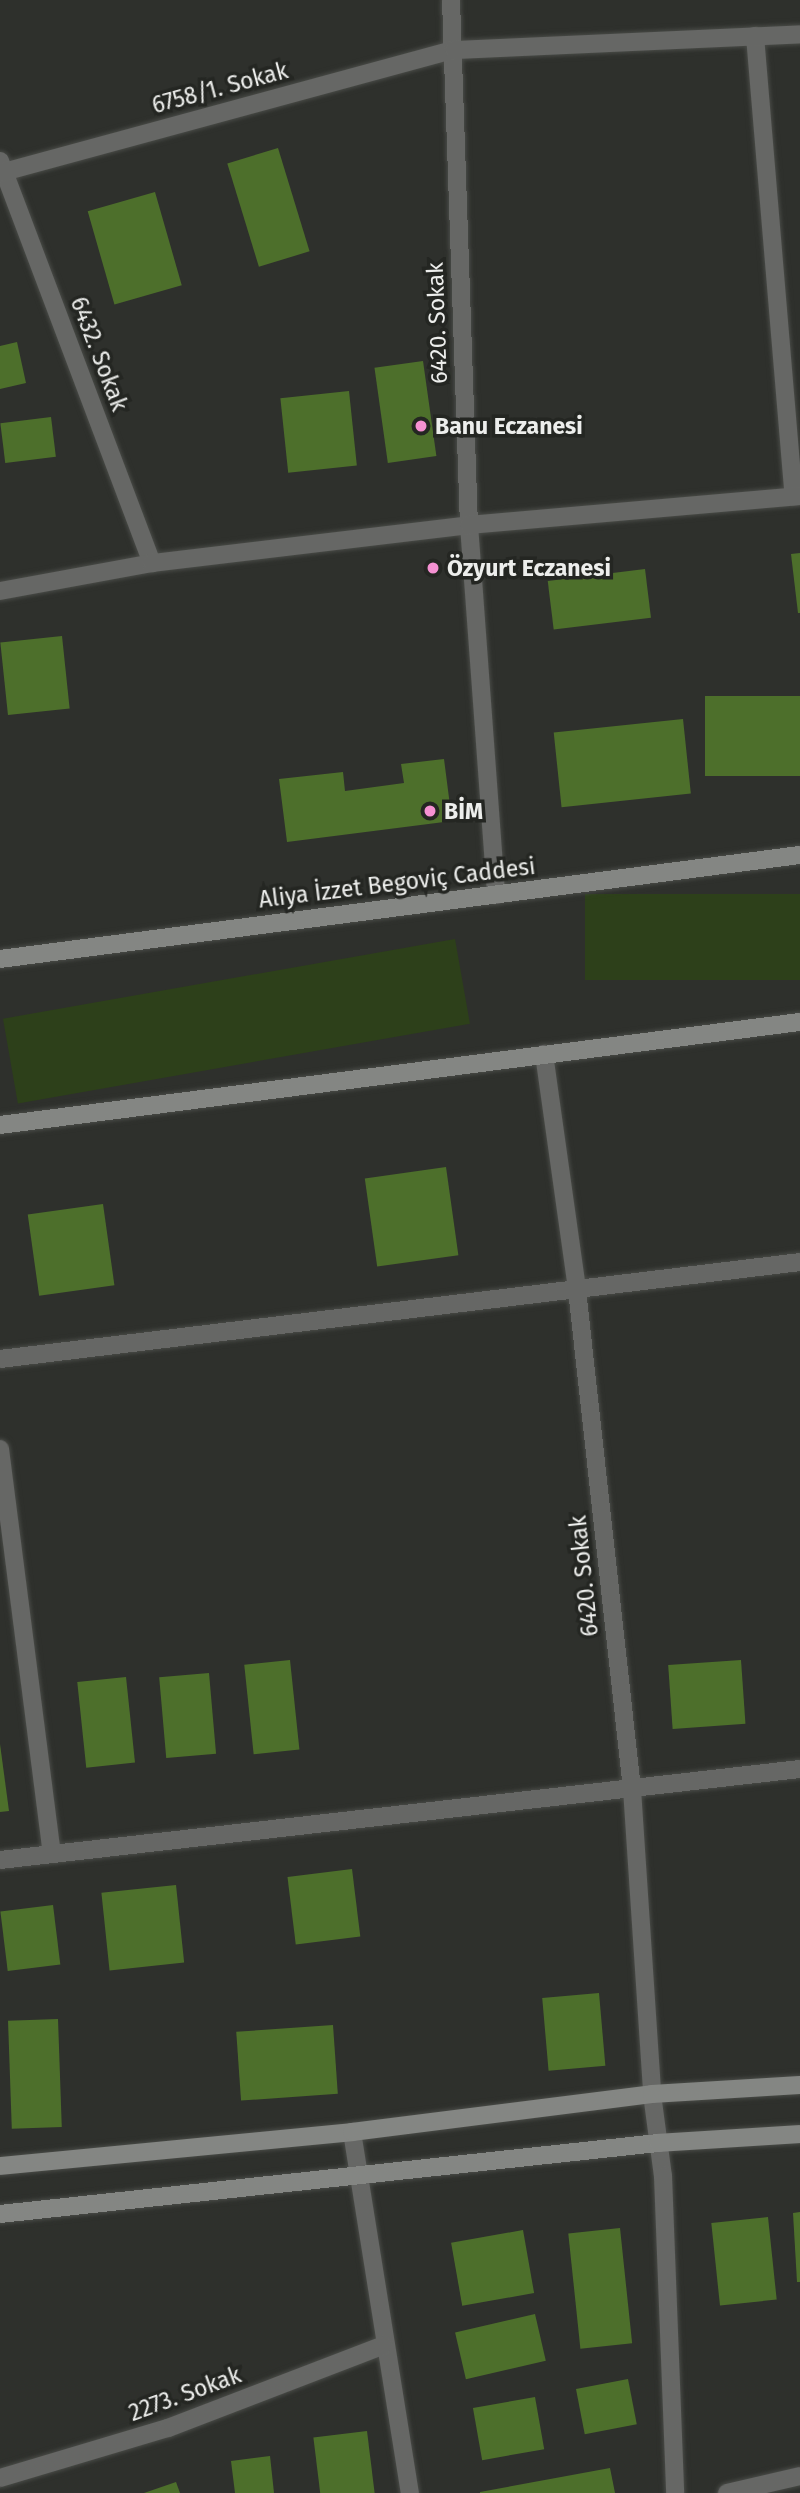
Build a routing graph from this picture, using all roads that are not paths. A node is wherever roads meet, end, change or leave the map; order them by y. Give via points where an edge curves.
1 (451, 0) edge
2 (800, 34) edge
3 (755, 36) junction
4 (454, 50) junction
5 (1, 169) edge
6 (797, 496) edge
7 (469, 526) junction
8 (152, 564) junction
9 (0, 591) edge
10 (800, 855) edge
11 (496, 895) junction
12 (0, 959) edge
13 (800, 1022) edge
14 (544, 1054) junction
15 (0, 1125) edge
16 (800, 1262) edge
17 (577, 1290) junction
18 (0, 1359) edge
19 (0, 1449) edge
20 (800, 1769) edge
21 (632, 1789) junction
22 (52, 1853) junction
23 (0, 1860) edge
24 (800, 2085) edge
25 (652, 2094) junction
26 (352, 2132) junction
27 (800, 2134) edge
28 (658, 2143) junction
29 (0, 2166) edge
30 (358, 2177) junction
31 (0, 2214) edge
32 (384, 2345) junction
33 (800, 2476) edge
34 (0, 2478) edge
35 (410, 2493) edge
36 (675, 2493) edge
37 (727, 2493) edge

1 - 4 street, 6420. Sokak
2 - 3 street, 6758/1. Sokak
3 - 4 street, 6758/1. Sokak
3 - 6 street
4 - 5 street, 6758/1. Sokak
4 - 7 street, 6420. Sokak
5 - 8 street, 6432. Sokak
6 - 7 street
7 - 8 street
7 - 11 street, 6420. Sokak
8 - 9 street
10 - 11 street, Aliya İzzet Begoviç Caddesi
11 - 12 street, Aliya İzzet Begoviç Caddesi
13 - 14 street
14 - 15 street
14 - 17 street, 6420. Sokak
16 - 17 street
17 - 18 street
17 - 21 street, 6420. Sokak
19 - 22 street
20 - 21 street
21 - 22 street
21 - 25 street, 6420. Sokak
22 - 23 street
24 - 25 street
25 - 26 street
25 - 28 street, 6420. Sokak
26 - 29 street
26 - 30 street
27 - 28 street
28 - 30 street
28 - 36 street, 6420. Sokak
30 - 31 street
30 - 32 street
32 - 34 street, 2273. Sokak via 169,2428
32 - 35 street
33 - 37 street

